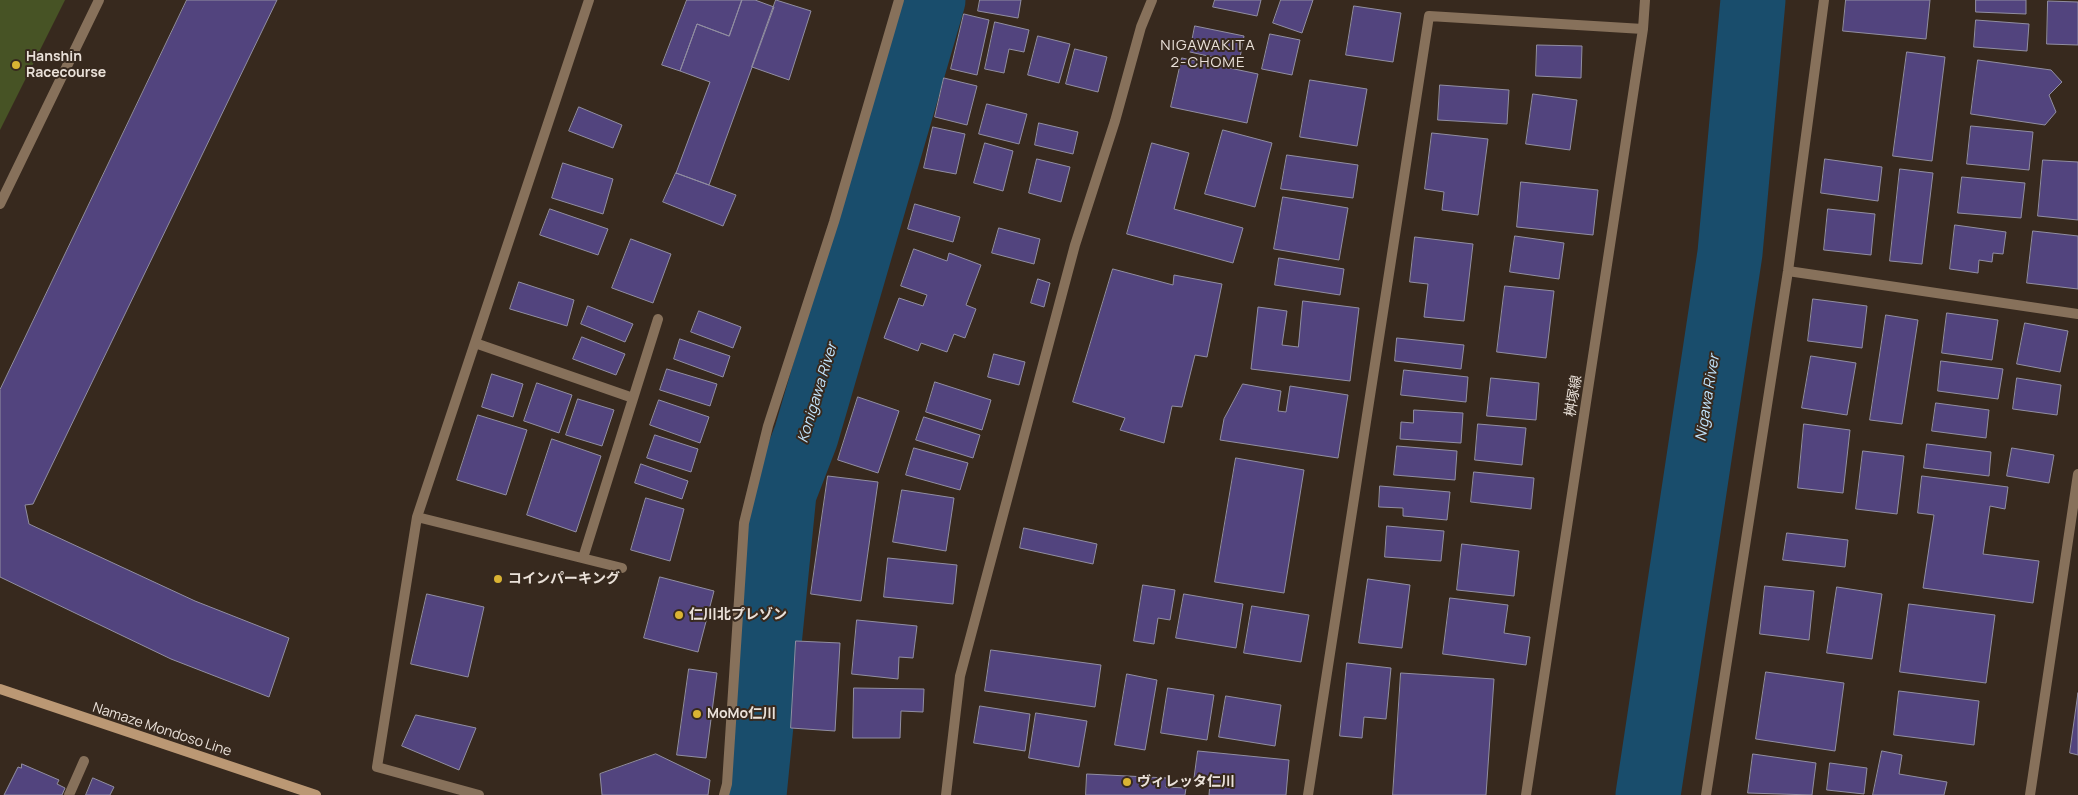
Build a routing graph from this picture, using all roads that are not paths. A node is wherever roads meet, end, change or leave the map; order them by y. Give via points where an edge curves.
1 (99, 0) edge
2 (589, 0) edge
3 (900, 0) edge
4 (1152, 0) edge
5 (1645, 0) edge
6 (1824, 0) edge
7 (1643, 29) junction
8 (0, 204) edge
9 (1788, 271) junction
10 (2078, 314) edge
11 (658, 319) dead end
12 (475, 343) junction
13 (633, 398) junction
14 (2078, 474) edge
15 (417, 517) junction
16 (583, 558) junction
17 (622, 568) dead end
18 (0, 689) edge
19 (84, 761) dead end
20 (68, 795) edge
21 (316, 795) edge
22 (479, 795) edge
23 (724, 795) edge
24 (946, 795) edge
25 (1308, 795) edge
26 (1526, 795) edge
27 (1706, 795) edge
28 (2030, 795) edge

1 - 8 street
2 - 12 street
3 - 23 street via 834,222 768,426 744,523
4 - 24 street via 1075,245 960,676
5 - 7 street, 桝塚線
6 - 9 street
7 - 25 street via 1429,16
7 - 26 street, 桝塚線
9 - 10 street
9 - 27 street
11 - 13 street
12 - 13 street
12 - 15 street
13 - 16 street
14 - 28 street
15 - 16 street
15 - 22 street via 377,767
16 - 17 street
18 - 21 main road, Namaze Mondoso Line
19 - 20 street

